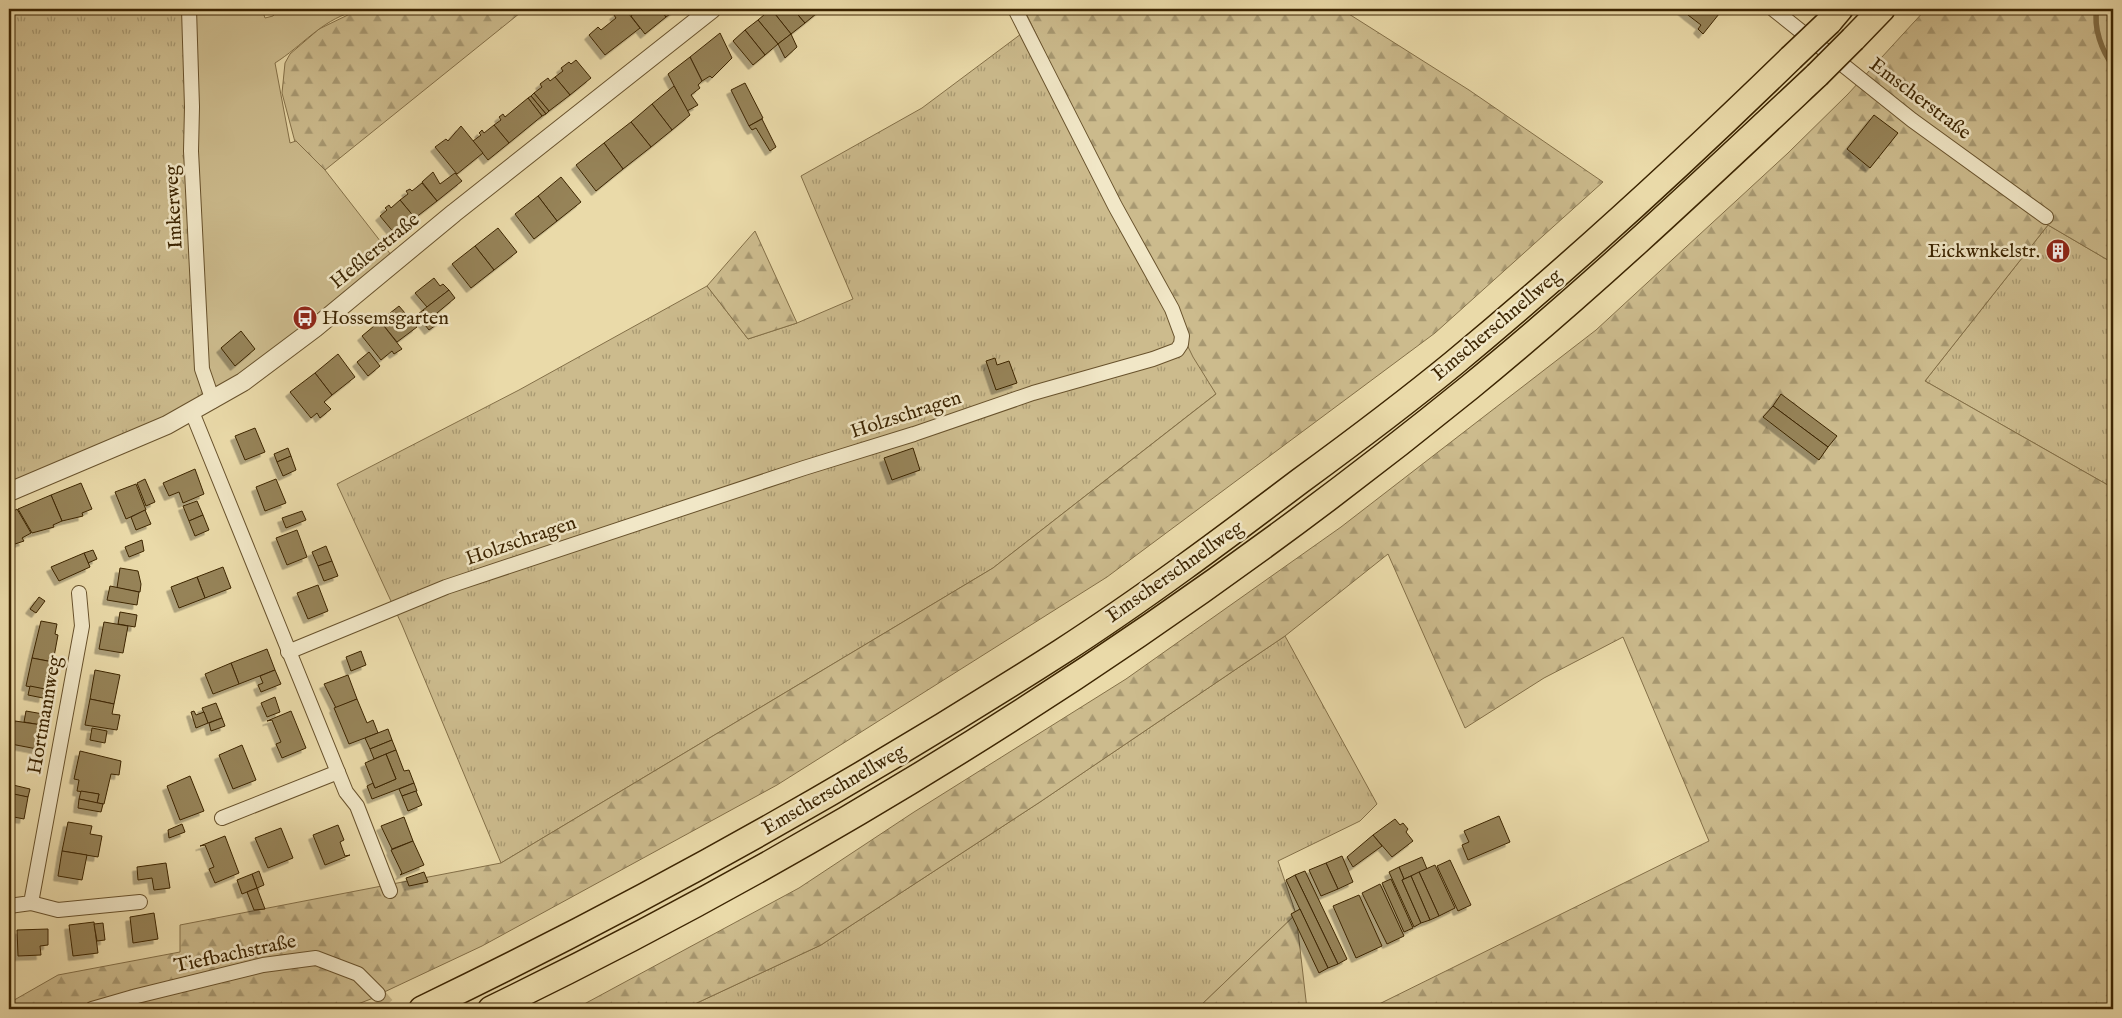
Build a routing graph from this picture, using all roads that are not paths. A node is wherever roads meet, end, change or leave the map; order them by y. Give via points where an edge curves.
1 (189, 9) edge
2 (712, 9) edge
3 (1014, 9) edge
4 (1773, 9) edge
5 (1882, 9) edge
6 (1834, 15) edge
7 (2046, 216) dead end
8 (213, 400) junction
9 (192, 412) junction
10 (9, 492) edge
11 (79, 593) dead end
12 (288, 652) junction
13 (338, 772) junction
14 (222, 818) dead end
15 (390, 891) dead end
16 (140, 902) dead end
17 (31, 903) junction
18 (9, 906) edge
19 (378, 994) tunnel mouth
20 (92, 1009) edge
21 (422, 1009) edge
22 (491, 1009) edge

1 - 8 street, Imkerweg via 191,150 202,369
2 - 8 street, Heßlerstraße via 315,328 256,373
3 - 12 street, Holzschragen via 1172,309 1182,336 1177,350 1033,393 462,582
4 - 7 street, Emscherstraße via 1912,120
5 - 22 highway, Emscherschnellweg, bridge via 1817,75 1621,257 1470,386 1214,582 1080,676 854,815 579,967
6 - 21 highway, Emscherschnellweg, bridge via 1643,199 1452,365 1196,560 1063,651 799,812 529,958
8 - 9 street, Heßlerstraße
9 - 10 street, Heßlerstraße
9 - 12 street
11 - 17 street, Hortmannweg via 82,626
12 - 13 street
13 - 14 street
13 - 15 street via 346,792 357,806
16 - 17 street via 58,910
17 - 18 street
19 - 20 street, Tiefbachstraße via 358,974 316,958 263,966

